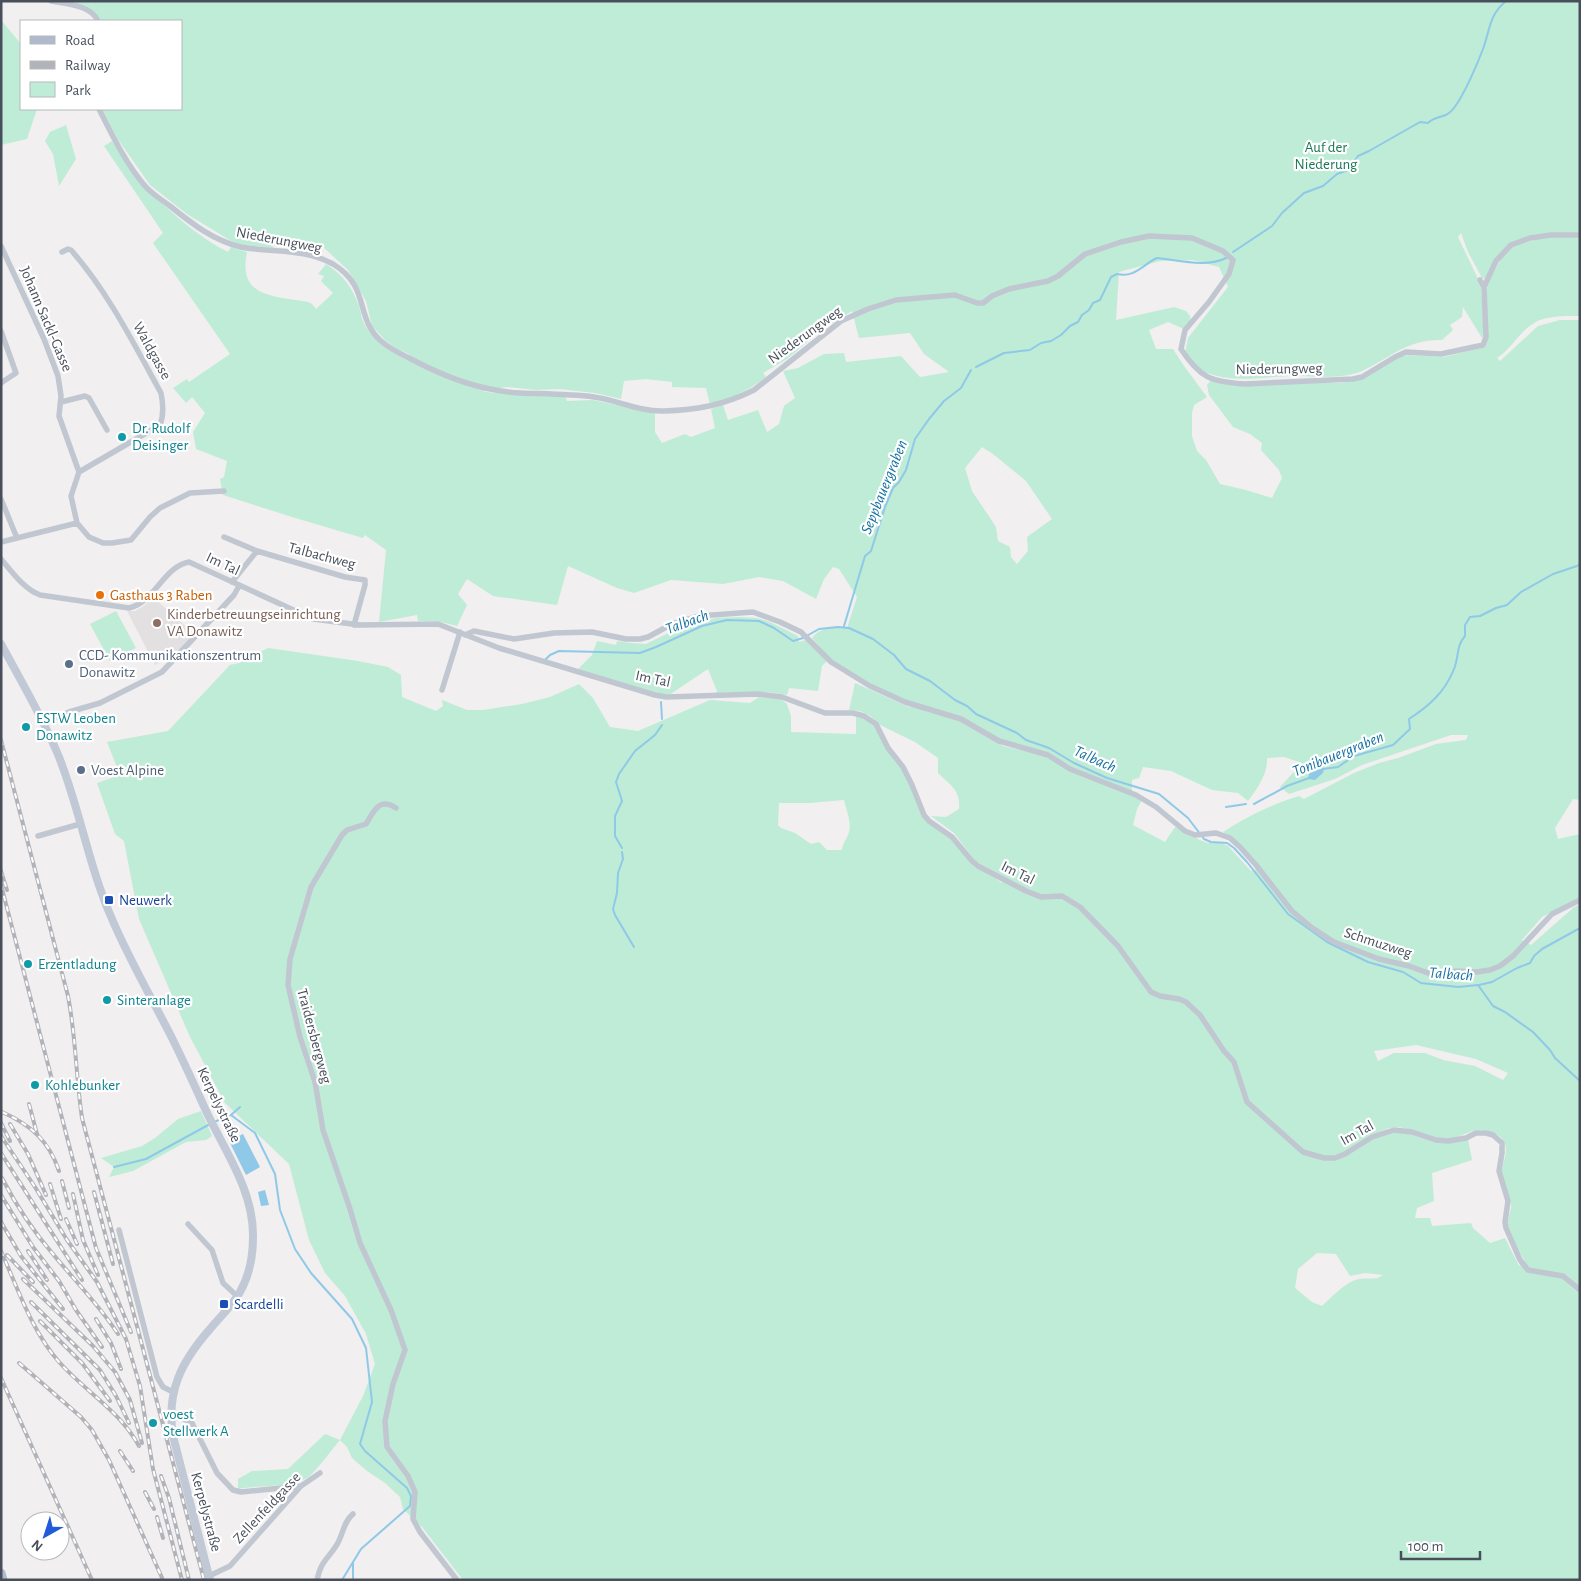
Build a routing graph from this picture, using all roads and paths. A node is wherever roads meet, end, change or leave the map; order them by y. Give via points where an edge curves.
1 (52, 1) edge
2 (98, 20) edge
3 (100, 110) edge
4 (1580, 235) edge
5 (1, 246) edge
6 (62, 252) dead end
7 (1480, 280) dead end
8 (1484, 287) junction
9 (1, 331) edge
10 (1, 383) edge
11 (61, 402) junction
12 (107, 430) dead end
13 (79, 472) junction
14 (224, 491) dead end
15 (1, 498) edge
16 (77, 523) junction
17 (224, 537) dead end
18 (17, 538) junction
19 (1, 542) edge
20 (256, 551) junction
21 (1, 559) edge
22 (232, 582) junction
23 (239, 586) junction
24 (354, 625) junction
25 (462, 634) junction
26 (1, 644) edge
27 (442, 690) dead end
28 (43, 723) junction
29 (396, 808) dead end
30 (80, 824) junction
31 (1216, 833) joint
32 (38, 836) dead end
33 (1580, 900) edge
34 (188, 1224) dead end
35 (120, 1230) dead end
36 (1580, 1290) edge
37 (237, 1296) junction
38 (173, 1392) junction
39 (171, 1418) junction
40 (320, 1473) dead end
41 (301, 1486) junction
42 (353, 1514) dead end
43 (1, 1573) edge
44 (209, 1578) edge
45 (3, 1580) edge
46 (317, 1580) edge
47 (457, 1580) edge

1 - 2 street via 87,10 94,13
3 - 8 street, Niederungweg via 115,141 151,192 223,242 300,253 322,259 346,273 355,284 367,325 395,352 436,372 498,390 596,397 652,411 704,408 754,390 841,322 868,309 896,300 954,295 983,303 1009,289 1048,281 1085,254 1149,236 1192,238 1223,251 1234,260 1229,274 1185,330 1181,349 1190,363 1205,376 1229,383 1353,379 1406,352 1440,354 1480,347 1486,337
4 - 8 street, Niederungweg via 1551,235 1511,244 1496,261
5 - 11 street, Johann Sackl-Gasse via 53,361 61,386
6 - 13 street, Waldgasse via 71,250 86,267 126,329 163,402 160,425
7 - 8 street, Niederungweg
9 - 10 street via 16,373
11 - 12 street via 85,396 89,398
11 - 13 street, Johann Sackl-Gasse via 61,426
13 - 16 street via 71,496
14 - 16 street via 190,493 160,508 131,540 103,543 89,538
15 - 18 street
16 - 18 street
17 - 20 street, Talbachweg
18 - 19 street
20 - 22 street
20 - 24 street, Talbachweg via 364,580
21 - 22 street, Im Tal via 27,588 40,595 129,608 138,606 182,564 190,562
22 - 23 street, Im Tal
23 - 24 street, Im Tal via 313,620
23 - 28 street via 162,672 100,703
24 - 25 street, Im Tal via 438,624
25 - 27 street
25 - 31 street, Im Tal via 474,631 514,639 592,632 640,639 699,616 753,612 801,632 832,662 870,686 905,702 961,719 999,741 1048,755 1070,769 1136,795 1195,835
25 - 36 street, Im Tal via 655,695 758,694 782,697 826,712 864,716 876,724 888,748 903,767 929,821 952,837 978,866 1041,897 1062,896 1070,900 1118,946 1151,992 1179,999 1193,1007 1234,1062 1247,1102 1303,1152 1335,1158 1372,1137 1394,1130 1448,1141 1476,1133 1493,1135 1502,1143 1499,1171 1508,1201 1505,1222 1520,1260 1528,1270 1563,1276
26 - 28 main road, Kerpelystraße
28 - 30 main road, Kerpelystraße via 59,757
29 - 47 street, Traidersbergweg via 388,803 381,804 366,824 347,830 327,860 311,887 290,959 288,985 315,1082 323,1130 360,1243 391,1310 405,1350 385,1422 388,1447 415,1492 413,1518 420,1532
30 - 32 street
30 - 37 main road, Kerpelystraße via 112,919 249,1202 253,1248 247,1275
31 - 33 street, Schmuzweg via 1230,838 1240,847 1292,910 1334,942 1436,976 1500,966 1514,956 1552,914
34 - 37 street via 212,1250 223,1283
35 - 38 street via 157,1378
37 - 38 main road, Kerpelystraße via 191,1352
38 - 39 main road, Kerpelystraße
39 - 41 street via 182,1418 192,1423 217,1473 233,1490
39 - 44 main road, Kerpelystraße via 172,1435
40 - 41 street, Zellenfeldgasse
41 - 44 street, Zellenfeldgasse via 230,1566
42 - 46 street via 337,1545 323,1561
43 - 45 main road

